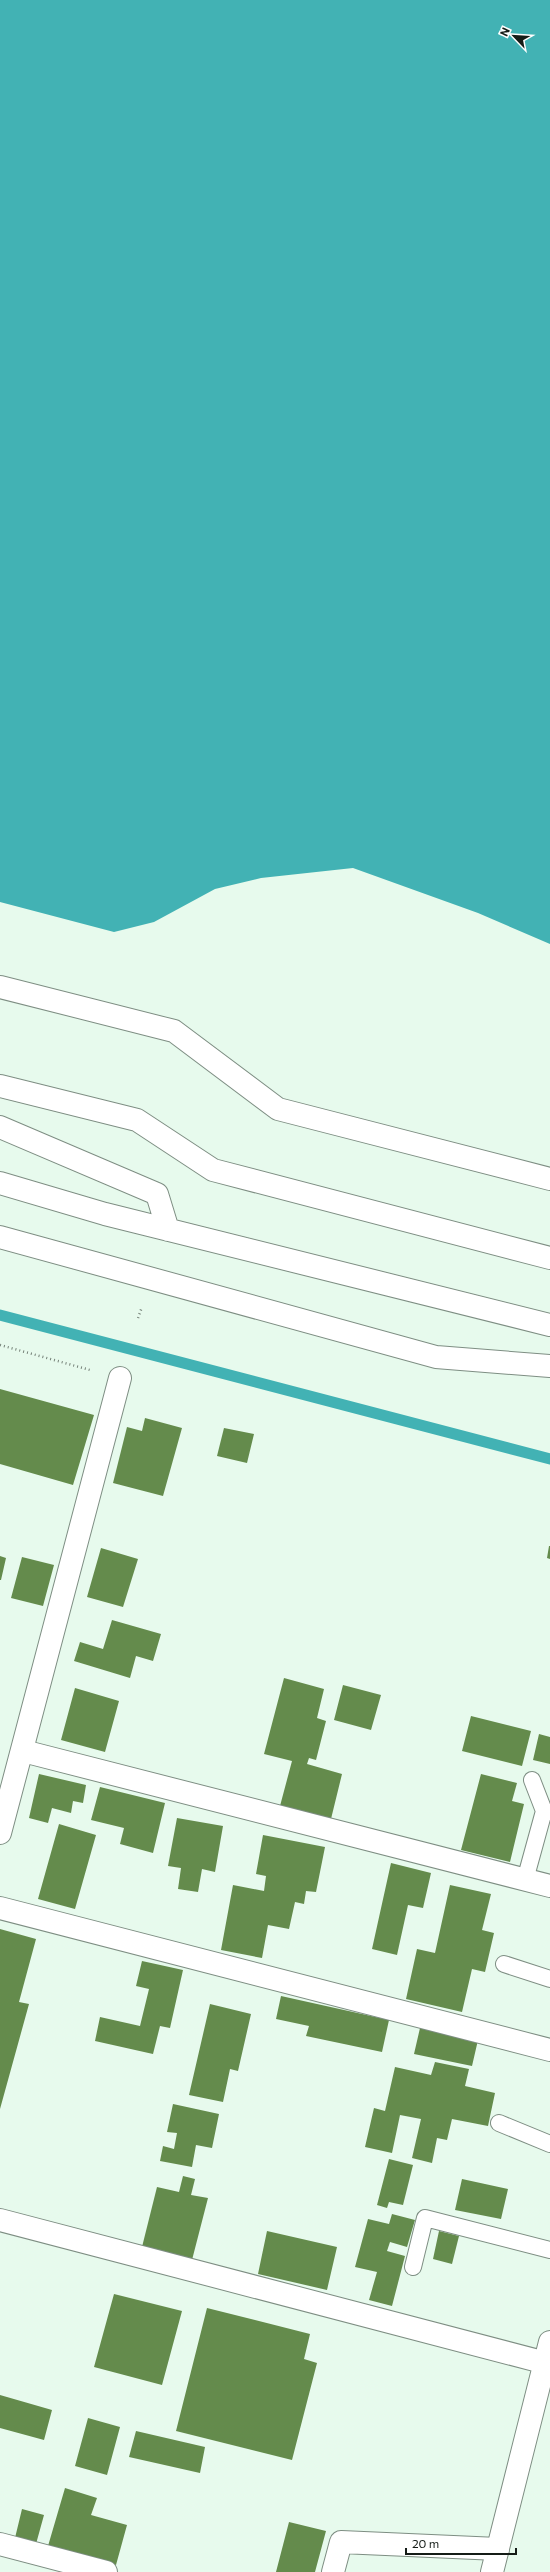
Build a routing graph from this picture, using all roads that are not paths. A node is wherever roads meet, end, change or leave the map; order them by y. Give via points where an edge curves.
1 (0, 987) edge
2 (0, 1086) edge
3 (0, 1127) edge
4 (550, 1179) edge
5 (0, 1183) edge
6 (168, 1230) junction
7 (0, 1237) edge
8 (550, 1258) edge
9 (550, 1325) edge
10 (550, 1366) edge
11 (120, 1378) road end
12 (23, 1751) junction
13 (532, 1780) dead end
14 (547, 1811) edge
15 (0, 1833) edge
16 (525, 1880) junction
17 (550, 1886) edge
18 (0, 1908) edge
19 (504, 1964) dead end
20 (550, 1979) edge
21 (550, 2050) edge
22 (498, 2123) dead end
23 (550, 2144) edge
24 (0, 2220) edge
25 (550, 2250) edge
26 (413, 2266) dead end
27 (548, 2356) edge
28 (0, 2544) edge
29 (498, 2549) junction
30 (106, 2572) edge
31 (333, 2572) edge
32 (492, 2572) edge

1 - 4 street via 174,1031 278,1109
2 - 8 street via 137,1120 213,1170
3 - 6 street via 157,1194
5 - 6 street
6 - 9 street
7 - 10 street via 436,1357
11 - 12 street
12 - 15 street
12 - 16 street
13 - 14 lane
14 - 16 lane
16 - 17 street
18 - 21 street
19 - 20 lane
22 - 23 lane
24 - 27 street
25 - 26 lane via 425,2218
27 - 29 street
28 - 30 street
29 - 31 street via 341,2542
29 - 32 street

